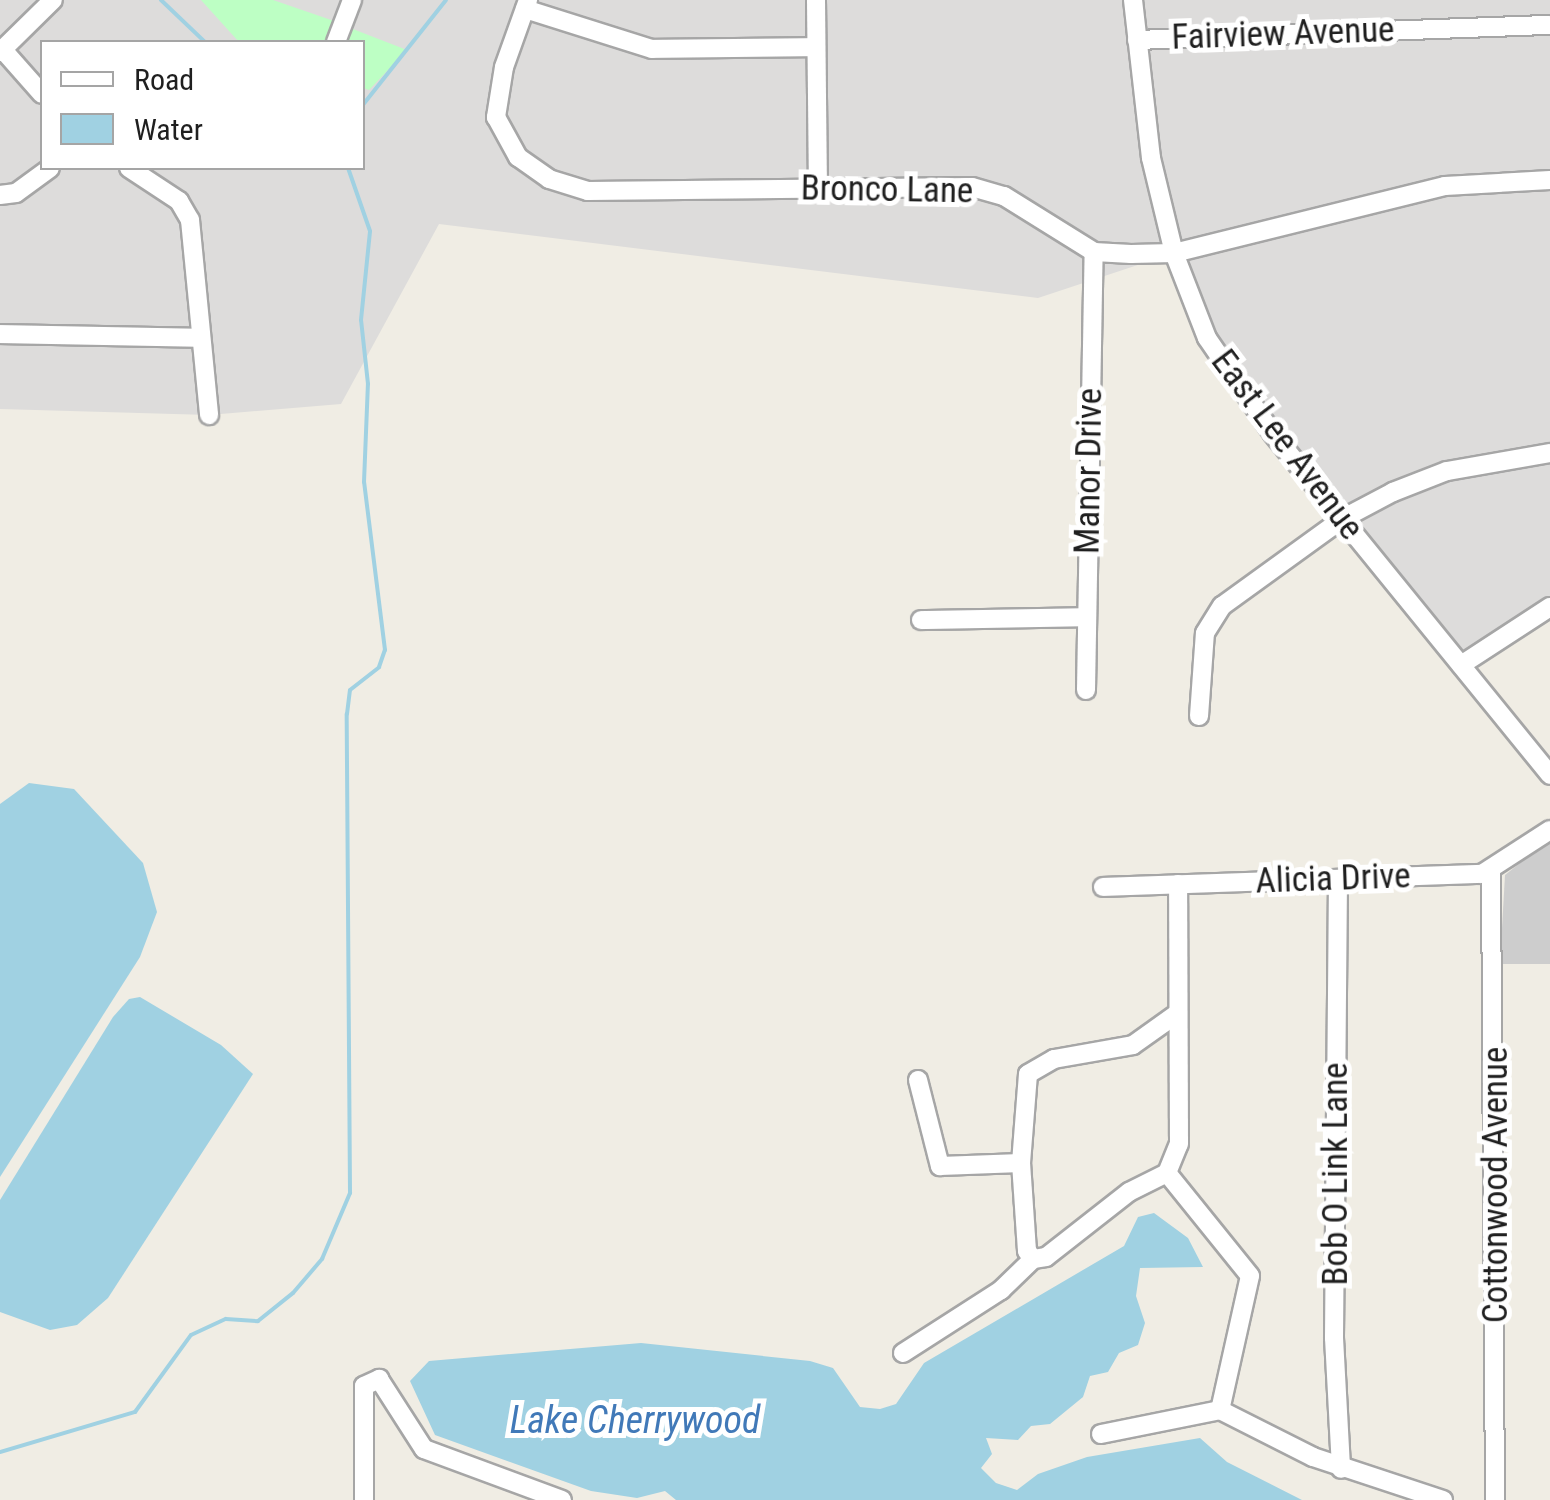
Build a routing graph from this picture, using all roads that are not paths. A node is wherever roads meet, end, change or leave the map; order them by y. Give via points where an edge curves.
1 (52, 0) edge
2 (352, 0) edge
3 (816, 0) edge
4 (1132, 0) edge
5 (526, 4) edge
6 (1550, 25) edge
7 (337, 40) edge
8 (1137, 40) junction
9 (816, 47) junction
10 (2, 51) edge
11 (40, 92) edge
12 (47, 170) edge
13 (132, 170) edge
14 (1550, 180) edge
15 (818, 187) junction
16 (0, 195) edge
17 (1094, 252) junction
18 (1174, 253) junction
19 (0, 334) edge
20 (202, 338) junction
21 (209, 415) dead end
22 (1550, 453) edge
23 (1342, 519) junction
24 (1550, 607) edge
25 (1087, 617) junction
26 (921, 620) dead end
27 (1461, 664) junction
28 (1086, 690) dead end
29 (1199, 716) dead end
30 (1550, 775) edge
31 (1550, 830) edge
32 (1491, 871) junction
33 (1338, 879) junction
34 (1178, 884) junction
35 (1103, 887) dead end
36 (1175, 1015) junction
37 (918, 1080) dead end
38 (1020, 1163) junction
39 (1167, 1173) junction
40 (1033, 1259) junction
41 (903, 1352) dead end
42 (1220, 1410) junction
43 (1101, 1434) dead end
44 (1342, 1469) junction
45 (555, 1499) edge
46 (364, 1500) edge
47 (1443, 1500) edge
48 (1496, 1500) edge

1 - 10 street
2 - 7 street
3 - 9 street
4 - 8 street, East Lee Avenue
5 - 9 street via 652,49
5 - 15 street, Bronco Lane via 496,108 512,150 549,179 588,191
6 - 8 street, Fairview Avenue
8 - 18 street, East Lee Avenue via 1145,128
9 - 15 street
10 - 11 street
12 - 16 street
13 - 20 street via 185,209 194,236
14 - 18 street, Bronco Lane via 1428,189
15 - 17 street, Bronco Lane via 991,192
17 - 18 street, Bronco Lane
17 - 25 street, Manor Drive
18 - 23 street, East Lee Avenue via 1223,367
19 - 20 street
20 - 21 street
22 - 23 street via 1446,471
23 - 27 street, East Lee Avenue
23 - 29 street via 1210,620 1201,650
24 - 27 street
25 - 26 street
25 - 28 street, Manor Drive
27 - 30 street, East Lee Avenue
31 - 32 street
32 - 33 street, Alicia Drive
32 - 48 street, Cottonwood Avenue
33 - 34 street, Alicia Drive
33 - 44 street, Bob O Link Lane via 1334,1338
34 - 35 street, Alicia Drive
34 - 36 street
36 - 38 street via 1134,1045 1054,1058 1028,1074
36 - 39 street via 1179,1144
37 - 38 street via 940,1166
38 - 40 street via 1024,1242
39 - 40 street via 1129,1192 1071,1242
39 - 42 street via 1250,1276
40 - 41 street via 1001,1290
42 - 43 street
42 - 44 street
44 - 47 street
45 - 46 street via 424,1449 379,1379 364,1386

